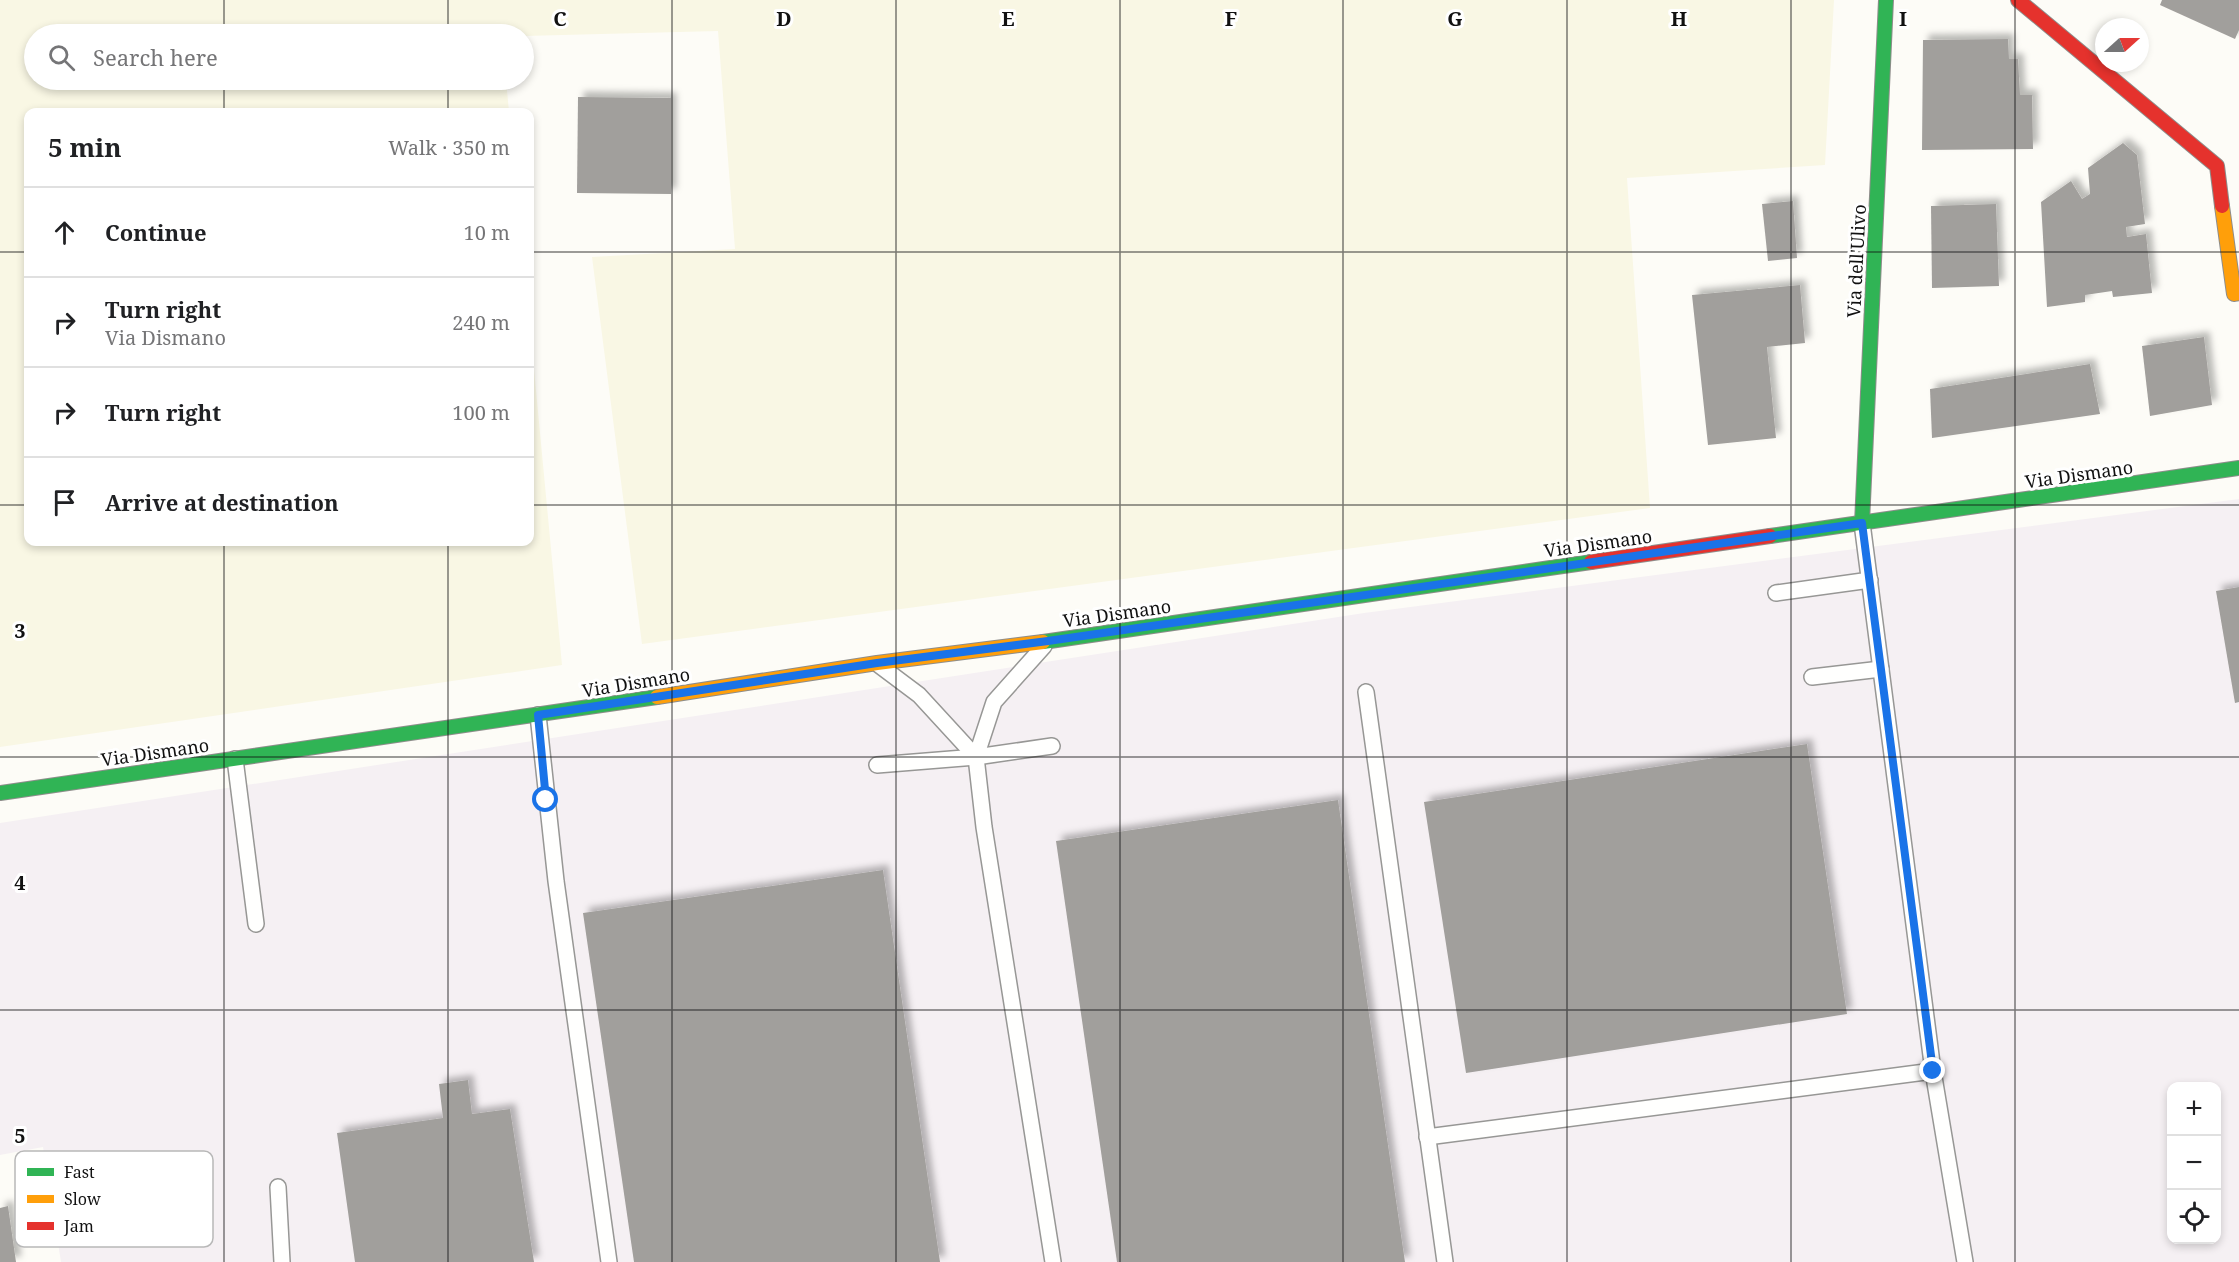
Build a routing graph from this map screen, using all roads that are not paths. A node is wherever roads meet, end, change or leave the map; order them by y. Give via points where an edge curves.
1 (1886, 0) edge
2 (2018, 0) edge
3 (2239, 293) edge
4 (2239, 468) edge
5 (1862, 523) junction
6 (1870, 580) junction
7 (1776, 593) dead end
8 (1048, 641) junction
9 (877, 663) junction
10 (1881, 669) junction
11 (1812, 677) dead end
12 (1366, 692) dead end
13 (538, 715) junction
14 (1052, 746) dead end
15 (976, 757) junction
16 (235, 759) junction
17 (877, 765) dead end
18 (0, 793) edge
19 (256, 924) dead end
20 (1933, 1071) junction
21 (1427, 1137) junction
22 (278, 1187) dead end
23 (282, 1262) edge
24 (609, 1262) edge
25 (1053, 1262) edge
26 (1445, 1262) edge
27 (1965, 1262) edge

1 - 5 main road, Via dell'Ulivo
2 - 3 main road via 2217,166 2234,294
4 - 5 main road, Via Dismano
5 - 6 lane
5 - 8 main road, Via Dismano
6 - 7 lane
6 - 10 lane
8 - 9 main road, Via Dismano
8 - 15 lane via 994,702
9 - 13 main road, Via Dismano
9 - 15 lane via 919,695
10 - 11 lane
10 - 20 lane
12 - 21 lane
13 - 16 main road, Via Dismano
13 - 24 lane via 556,881
14 - 15 lane
15 - 17 lane
15 - 25 lane
16 - 18 main road, Via Dismano
16 - 19 lane
20 - 21 lane
20 - 27 lane
21 - 26 lane
22 - 23 lane

